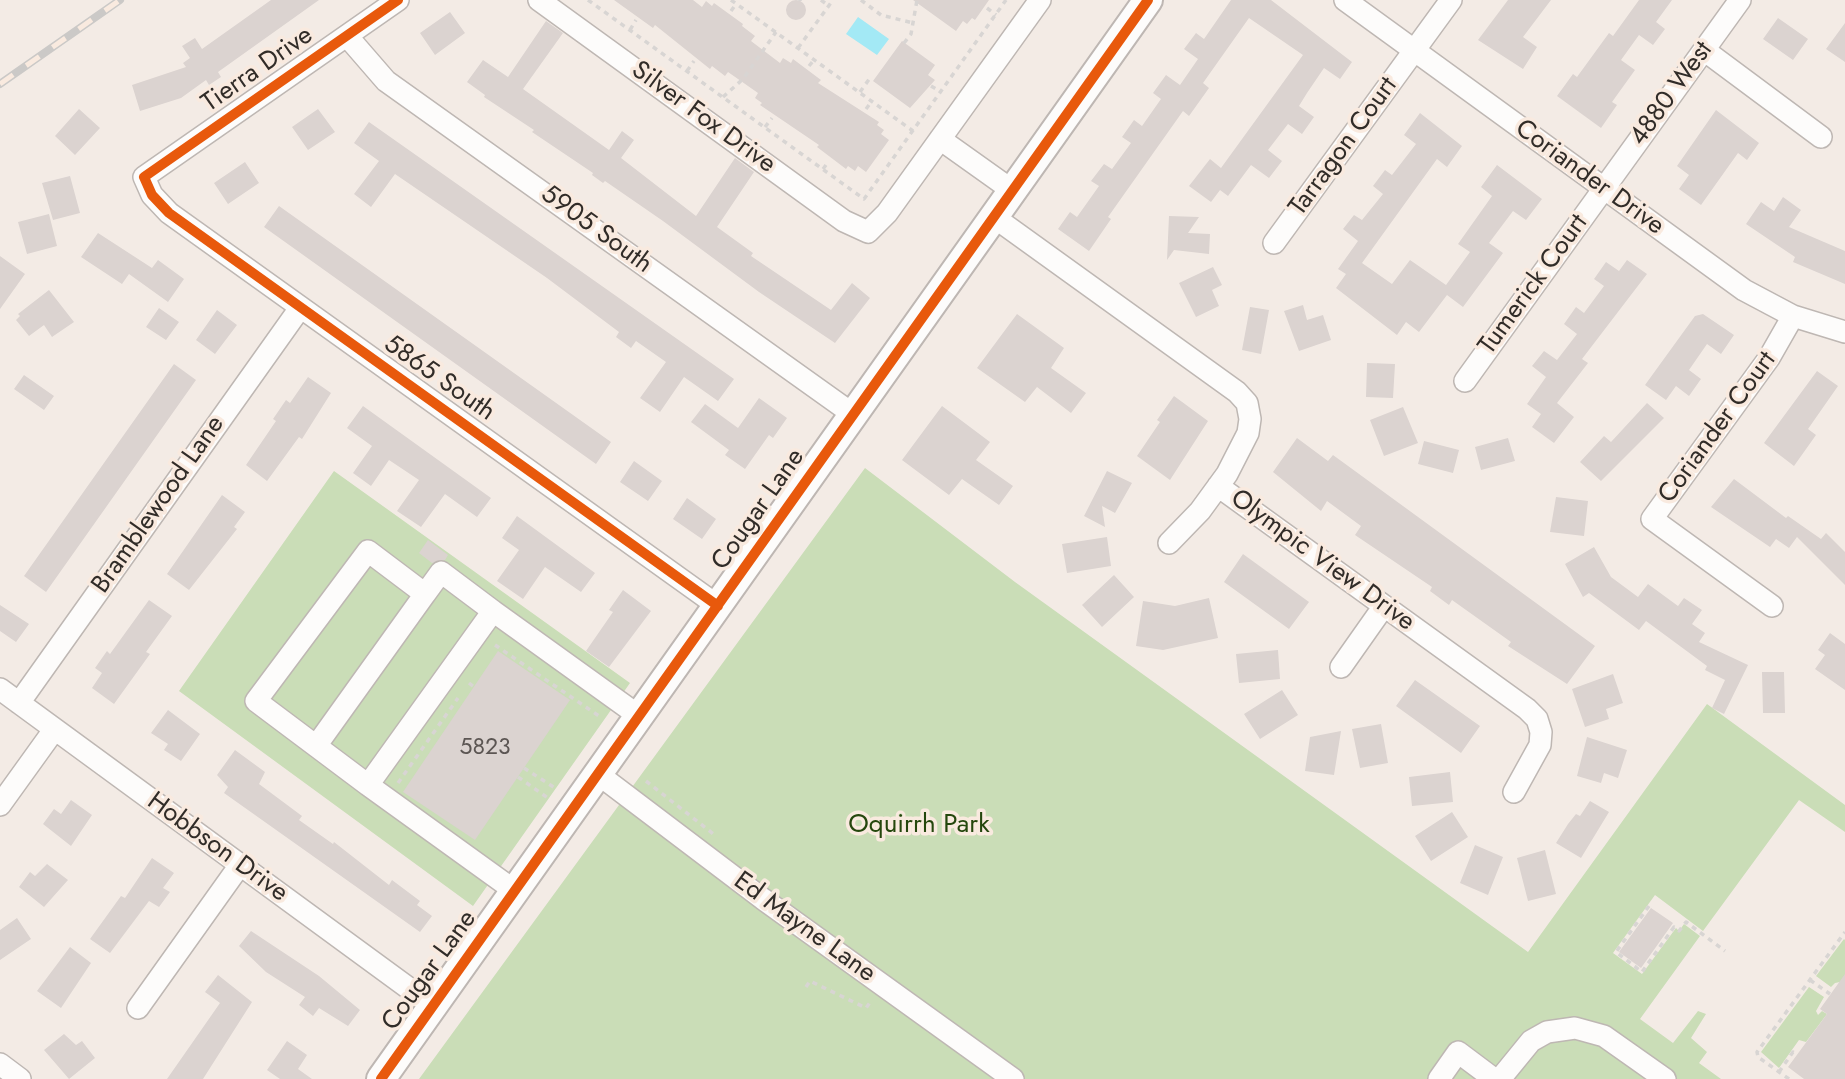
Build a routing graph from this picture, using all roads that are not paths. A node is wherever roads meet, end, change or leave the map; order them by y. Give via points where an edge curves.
1 (398, 0) edge
2 (539, 0) edge
3 (1040, 0) edge
4 (1148, 0) edge
5 (1345, 0) edge
6 (1451, 0) edge
7 (1740, 0) edge
8 (347, 36) junction
9 (1704, 50) junction
10 (1415, 51) junction
11 (1821, 137) dead end
12 (940, 139) junction
13 (144, 177) joint
14 (1604, 189) junction
15 (1013, 191) junction
16 (994, 217) junction
17 (1274, 243) dead end
18 (300, 308) junction
19 (1793, 316) junction
20 (1845, 332) edge
21 (1465, 381) dead end
22 (854, 415) junction
23 (1219, 486) junction
24 (1169, 543) dead end
25 (425, 593) junction
26 (718, 606) junction
27 (1772, 606) dead end
28 (1384, 607) junction
29 (493, 611) junction
30 (1341, 667) dead end
31 (0, 689) edge
32 (19, 703) junction
33 (639, 716) junction
34 (54, 730) junction
35 (316, 746) junction
36 (598, 774) junction
37 (368, 785) junction
38 (1514, 792) dead end
39 (0, 805) edge
40 (240, 865) junction
41 (515, 891) junction
42 (433, 1006) junction
43 (138, 1007) dead end
44 (0, 1064) edge
45 (20, 1079) edge
46 (381, 1079) edge
47 (1013, 1079) edge
48 (1439, 1079) edge
49 (1497, 1079) edge
50 (1665, 1079) edge

1 - 8 street, Tierra Drive
2 - 12 street, Silver Fox Drive via 844,221 868,232
3 - 12 street
4 - 15 main road, Cougar Lane
5 - 10 street, Coriander Drive
6 - 10 street, Tarragon Court
7 - 9 street, 4880 West
8 - 13 street, Tierra Drive
8 - 22 street, 5905 South via 386,81
9 - 11 street
9 - 14 street, 4880 West
10 - 14 street, Coriander Drive
10 - 17 street, Tarragon Court
12 - 15 street
13 - 18 street, 5865 South via 152,195 169,213
14 - 19 street, Coriander Drive via 1744,290
14 - 21 street, Tumerick Court
15 - 16 main road, Cougar Lane
16 - 22 main road, Cougar Lane
16 - 23 street, Olympic View Drive via 1247,403 1248,433
18 - 26 street, 5865 South
18 - 32 street, Bramblewood Lane
19 - 20 street, Coriander Drive
19 - 27 street, Coriander Court via 1769,358 1652,519
22 - 26 main road, Cougar Lane
23 - 24 street
23 - 28 street, Olympic View Drive
25 - 29 street via 441,572
25 - 35 street
25 - 35 street via 368,551 256,701
26 - 33 main road, Cougar Lane
28 - 30 street
28 - 38 street, Olympic View Drive via 1537,719 1541,732 1533,760
29 - 33 street
29 - 37 street
31 - 32 street, Hobbson Drive
32 - 34 street, Hobbson Drive
33 - 36 main road, Cougar Lane
34 - 39 street
34 - 40 street, Hobbson Drive
35 - 37 street
36 - 41 main road, Cougar Lane
36 - 47 street, Ed Mayne Lane
37 - 41 street
40 - 42 street, Hobbson Drive
40 - 43 street
41 - 42 main road, Cougar Lane
42 - 46 main road, Cougar Lane
44 - 45 street
48 - 49 street via 1458,1052
49 - 50 street via 1531,1041 1547,1032 1575,1028 1604,1036

